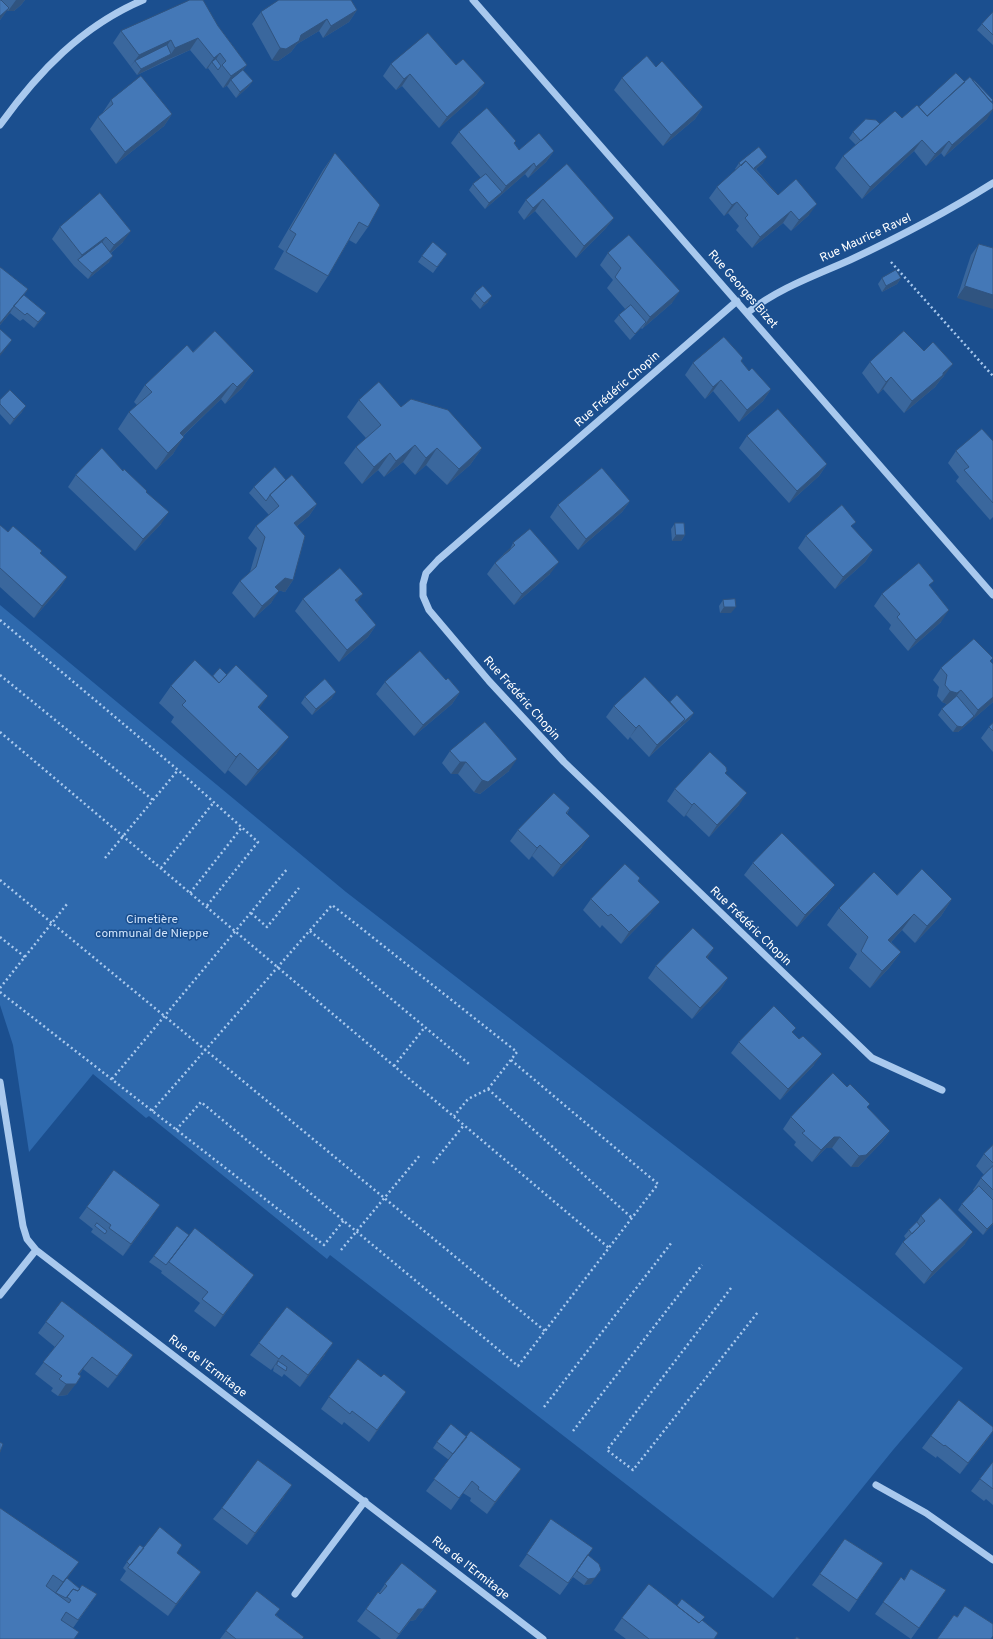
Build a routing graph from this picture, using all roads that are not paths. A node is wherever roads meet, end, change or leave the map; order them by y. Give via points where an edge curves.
1 (142, 0) edge
2 (472, 0) edge
3 (0, 125) edge
4 (993, 183) edge
5 (737, 301) junction
6 (748, 313) junction
7 (993, 595) edge
8 (0, 1082) edge
9 (942, 1090) dead end
10 (36, 1250) junction
11 (0, 1295) edge
12 (876, 1485) dead end
13 (365, 1501) junction
14 (993, 1560) edge
15 (295, 1594) dead end
16 (543, 1639) edge

1 - 3 street via 70,44 37,76
2 - 5 street, Rue Georges Bizet
4 - 6 street, Rue Maurice Ravel via 942,214 878,246 789,285
5 - 6 street, Rue Georges Bizet
5 - 9 street, Rue Frédéric Chopin via 438,560 426,573 423,596 437,621 493,687 564,762 860,1047 872,1058
6 - 7 street, Rue Georges Bizet
8 - 10 street, Rue de l'Ermitage via 23,1226 27,1239
10 - 11 street
10 - 13 street, Rue de l'Ermitage
12 - 14 street via 926,1513
13 - 15 street
13 - 16 street, Rue de l'Ermitage

